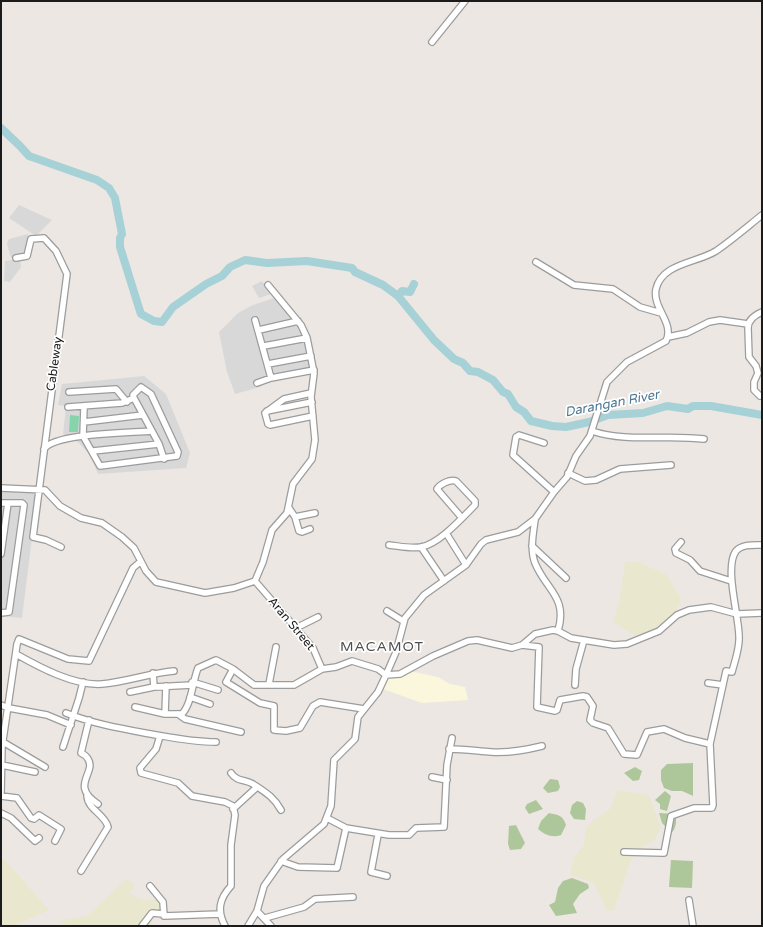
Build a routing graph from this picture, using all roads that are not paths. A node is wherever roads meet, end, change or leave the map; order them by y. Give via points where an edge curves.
1 (465, 1) edge
2 (432, 42) dead end
3 (762, 215) edge
4 (16, 258) dead end
5 (536, 262) dead end
6 (268, 284) dead end
7 (762, 312) edge
8 (661, 313) junction
9 (255, 320) dead end
10 (298, 321) junction
11 (748, 324) junction
12 (259, 330) junction
13 (668, 337) junction
14 (307, 338) junction
15 (264, 346) junction
16 (311, 356) junction
17 (268, 364) junction
18 (314, 370) junction
19 (760, 374) edge
20 (271, 378) junction
21 (257, 383) dead end
22 (69, 392) dead end
23 (311, 394) junction
24 (760, 396) dead end
25 (134, 398) junction
26 (127, 402) junction
27 (312, 402) junction
28 (68, 407) dead end
29 (84, 407) junction
30 (266, 411) junction
31 (143, 415) junction
32 (314, 416) junction
33 (84, 422) junction
34 (592, 429) junction
35 (152, 431) junction
36 (83, 436) junction
37 (704, 439) dead end
38 (544, 443) dead end
39 (159, 444) junction
40 (44, 450) junction
41 (93, 451) junction
42 (164, 459) junction
43 (670, 465) dead end
44 (568, 473) junction
45 (1, 488) edge
46 (39, 489) junction
47 (554, 492) junction
48 (1, 503) edge
49 (8, 503) junction
50 (289, 508) junction
51 (315, 513) dead end
52 (295, 517) junction
53 (462, 518) junction
54 (535, 519) junction
55 (310, 529) dead end
56 (446, 533) junction
57 (681, 542) dead end
58 (389, 545) dead end
59 (762, 545) edge
60 (532, 546) junction
61 (61, 547) dead end
62 (421, 547) junction
63 (1, 554) edge
64 (140, 562) junction
65 (466, 565) junction
66 (566, 578) dead end
67 (255, 581) junction
68 (444, 581) junction
69 (731, 581) junction
70 (387, 611) dead end
71 (1, 613) edge
72 (762, 613) edge
73 (737, 614) junction
74 (318, 617) dead end
75 (403, 621) junction
76 (296, 628) junction
77 (558, 631) junction
78 (584, 640) junction
79 (522, 645) junction
80 (276, 647) dead end
81 (16, 654) junction
82 (233, 669) junction
83 (322, 669) junction
84 (174, 671) dead end
85 (153, 673) junction
86 (386, 675) junction
87 (83, 682) junction
88 (708, 683) dead end
89 (192, 684) junction
90 (269, 684) junction
91 (575, 685) dead end
92 (723, 685) junction
93 (166, 686) junction
94 (154, 687) junction
95 (218, 690) dead end
96 (130, 692) dead end
97 (190, 697) junction
98 (210, 704) dead end
99 (1, 705) edge
100 (135, 707) dead end
101 (9, 708) junction
102 (364, 709) junction
103 (66, 713) dead end
104 (166, 714) junction
105 (178, 714) junction
106 (74, 716) junction
107 (89, 720) junction
108 (3, 723) edge
109 (71, 725) junction
110 (241, 732) dead end
111 (160, 736) junction
112 (452, 738) dead end
113 (3, 742) junction
114 (216, 742) dead end
115 (710, 744) junction
116 (542, 746) dead end
117 (64, 747) dead end
118 (449, 749) junction
119 (2, 765) junction
120 (45, 767) dead end
121 (35, 772) dead end
122 (231, 773) dead end
123 (432, 778) dead end
124 (446, 780) junction
125 (256, 788) junction
126 (1, 793) edge
127 (87, 795) junction
128 (1, 796) edge
129 (98, 804) dead end
130 (233, 809) junction
131 (281, 810) dead end
132 (1, 813) edge
133 (327, 818) junction
134 (346, 828) junction
135 (378, 835) junction
136 (39, 838) dead end
137 (55, 841) dead end
138 (624, 852) dead end
139 (281, 861) junction
140 (81, 871) dead end
141 (386, 876) dead end
142 (150, 886) dead end
143 (353, 897) dead end
144 (689, 900) dead end
145 (257, 911) junction
146 (163, 914) junction
147 (220, 914) junction
148 (265, 918) junction
149 (142, 926) edge
150 (225, 926) edge
151 (248, 926) edge
152 (271, 926) edge
153 (693, 926) edge

1 - 2 street
3 - 8 street via 715,252 675,268 660,278 656,302
4 - 40 street, Cableway via 27,256 31,239 44,238 58,254 67,274
5 - 8 street via 574,285 613,289 640,307
6 - 10 street
7 - 11 street via 754,316
8 - 13 street
9 - 12 street
10 - 12 street
10 - 14 street
11 - 13 street via 720,320 709,322 687,333
11 - 19 street via 749,357
12 - 15 street
13 - 34 street via 666,341 618,369 607,382
14 - 15 street
14 - 16 street
15 - 17 street
16 - 17 street
16 - 18 street
17 - 20 street
18 - 20 street
18 - 23 street
19 - 24 street via 754,382 754,390
20 - 21 street
22 - 26 street via 116,389
23 - 27 street
23 - 30 street via 284,399
25 - 26 street
25 - 31 street
25 - 42 street via 133,395 141,387 151,394 178,452 177,456
26 - 29 street
27 - 30 street
27 - 32 street
28 - 29 street
29 - 33 street
30 - 32 street via 270,425
31 - 33 street
31 - 35 street
32 - 50 street via 315,440 312,459 293,484
33 - 36 street
34 - 37 street via 604,435 620,437 675,436
34 - 44 street
35 - 36 street
35 - 39 street
36 - 40 street via 49,443
36 - 41 street
38 - 47 street via 519,435 516,437 513,455
39 - 41 street
39 - 42 street
40 - 46 street, Cableway
41 - 42 street via 100,466
43 - 44 street via 620,469 596,480 585,481
44 - 47 street
45 - 46 street
46 - 61 street, Cableway via 33,537
46 - 64 street via 45,490 60,506 81,518 102,523 134,548
47 - 54 street
48 - 49 street
49 - 63 street
49 - 71 street via 24,506 9,612
50 - 52 street
50 - 67 street via 272,530
51 - 52 street
52 - 55 street via 299,531
53 - 53 street via 437,489 451,480 456,481 475,501 475,505
53 - 56 street
54 - 60 street
54 - 65 street via 518,532 486,540
56 - 62 street
56 - 65 street
57 - 69 street via 675,549 676,553 690,560 700,571
58 - 62 street
59 - 69 street via 745,546 736,551
60 - 66 street
60 - 77 street via 535,563 559,599 561,609
62 - 68 street
64 - 67 street via 156,582 205,593
64 - 81 street via 133,568 89,661 68,659 19,638
65 - 68 street
67 - 76 street, Aran Street
68 - 75 street via 424,595
69 - 73 street
70 - 75 street
72 - 73 street
73 - 78 street via 711,607 701,608 677,614 659,631 627,644 614,645
73 - 92 street via 739,646 732,672 726,671
74 - 76 street
75 - 86 street via 396,652
76 - 83 street, Aran Street via 313,648
77 - 78 street via 571,638
77 - 79 street via 535,634
78 - 91 street via 576,669
79 - 86 street via 512,648 477,640 468,641 400,674
79 - 115 street via 539,647 537,707 556,711 560,700 587,697 593,706 590,720 608,728 624,754 637,755 647,732 664,729 685,738
80 - 90 street
81 - 87 street via 56,674
81 - 101 street
82 - 89 street via 216,660 198,668
82 - 90 street via 254,685
82 - 102 street via 226,682 260,702 274,706 274,730 300,728 313,706 320,702
83 - 86 street via 357,661
83 - 90 street via 294,685
84 - 85 street
85 - 87 street via 104,684
85 - 94 street
86 - 102 street via 378,692
87 - 106 street
88 - 92 street
89 - 93 street
89 - 95 street
89 - 97 street
92 - 115 street
93 - 94 street
93 - 104 street
94 - 96 street
97 - 98 street
97 - 105 street via 188,708 182,714
99 - 101 street
100 - 104 street
101 - 108 street
101 - 109 street via 47,715
102 - 133 street via 358,717 355,739 334,760 331,806
103 - 106 street
104 - 105 street
105 - 110 street via 185,719
106 - 107 street
106 - 109 street
107 - 111 street
107 - 127 street via 81,753 89,759 90,764 84,788
108 - 113 street
109 - 117 street
111 - 114 street via 193,742
111 - 130 street via 156,749 140,768 141,773 178,783 192,796 225,802 233,806
112 - 118 street
113 - 119 street
113 - 120 street
115 - 138 street via 712,808 694,808 671,816 664,852
116 - 118 street via 492,752
118 - 124 street
119 - 121 street
119 - 126 street
122 - 125 street
123 - 124 street
124 - 135 street via 444,827 416,828 409,835
125 - 130 street
125 - 131 street via 271,796
127 - 129 street
127 - 140 street via 91,806 105,820 108,827
128 - 137 street via 16,798 31,818 34,819 38,815 58,826 61,829
130 - 147 street via 235,814 231,886 225,893
132 - 136 street via 11,818 35,842
133 - 134 street
133 - 139 street via 324,824
134 - 135 street
134 - 139 street via 337,868 298,867
135 - 141 street via 371,872
139 - 145 street via 264,886
142 - 146 street via 163,902
143 - 148 street via 315,899 304,907
144 - 153 street
145 - 148 street
145 - 151 street
146 - 147 street via 168,917
146 - 149 street via 152,913
147 - 150 street
148 - 152 street

